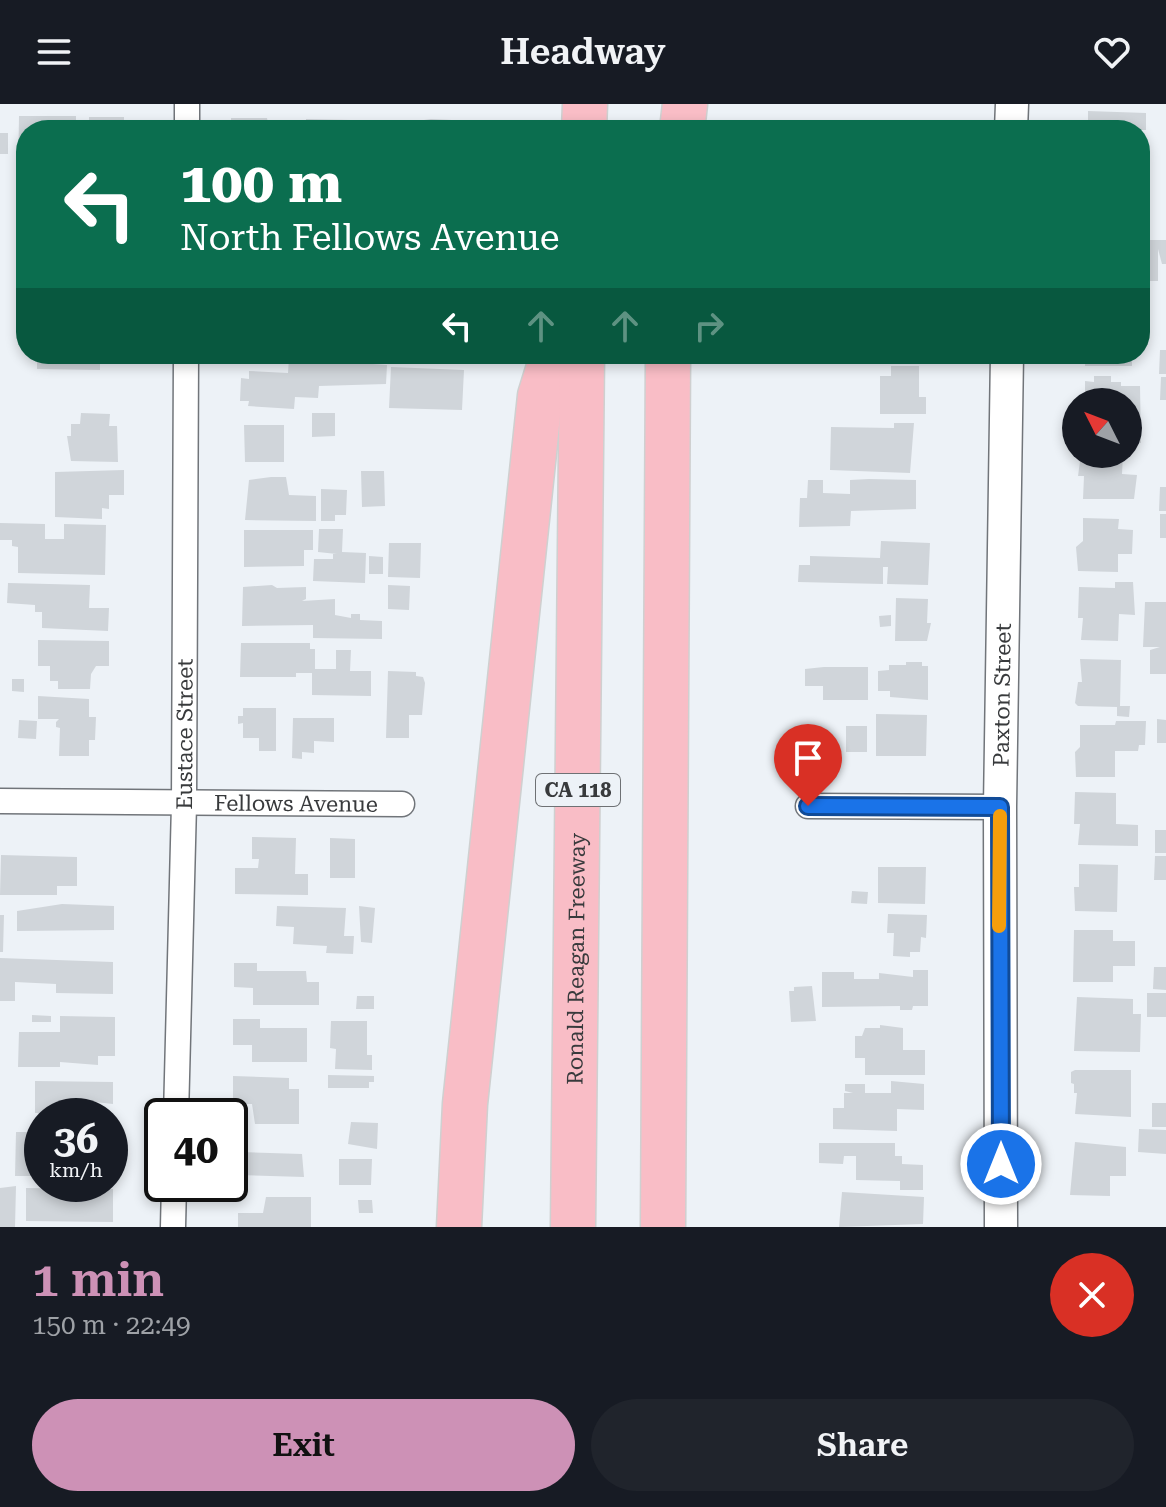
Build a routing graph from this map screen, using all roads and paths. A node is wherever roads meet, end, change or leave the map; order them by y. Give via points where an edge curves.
1 (186, 364) edge
2 (550, 364) edge
3 (582, 364) edge
4 (668, 364) edge
5 (1007, 364) edge
6 (0, 801) edge
7 (184, 804) junction
8 (402, 804) dead end
9 (808, 806) dead end
10 (1000, 807) junction
11 (176, 1098) edge
12 (664, 1123) junction
13 (174, 1202) edge
14 (173, 1227) edge
15 (459, 1227) edge
16 (573, 1227) edge
17 (663, 1227) edge
18 (675, 1227) edge
19 (1001, 1227) edge

1 - 7 street, Eustace Street
2 - 15 highway via 540,396 465,1104
3 - 16 highway, Ronald Reagan Freeway / CA 118
4 - 12 highway
5 - 10 street, Paxton Street
6 - 7 street, Fellows Avenue
7 - 8 street, Fellows Avenue
7 - 11 street, Eustace Street
9 - 10 street
10 - 19 street, Paxton Street
12 - 17 highway
12 - 18 highway
13 - 14 street

